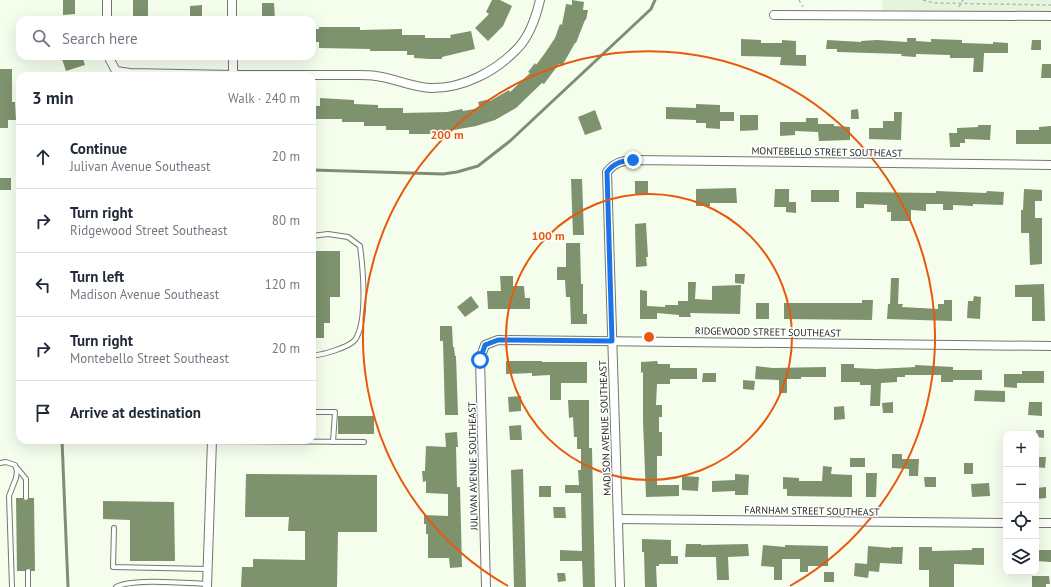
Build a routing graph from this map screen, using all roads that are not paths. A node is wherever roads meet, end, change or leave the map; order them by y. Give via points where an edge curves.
1 (107, 0) edge
2 (232, 0) edge
3 (540, 0) edge
4 (774, 15) dead end
5 (107, 16) edge
6 (232, 16) edge
7 (1051, 16) edge
8 (110, 60) edge
9 (233, 60) edge
10 (123, 72) edge
11 (233, 72) edge
12 (316, 75) edge
13 (1051, 165) edge
14 (607, 172) joint
15 (316, 236) edge
16 (612, 341) junction
17 (485, 345) joint
18 (1051, 346) edge
19 (316, 354) edge
20 (316, 412) edge
21 (316, 442) edge
22 (333, 442) junction
23 (364, 442) dead end
24 (212, 444) edge
25 (0, 463) edge
26 (15, 464) junction
27 (26, 498) dead end
28 (618, 519) junction
29 (1003, 523) edge
30 (1039, 523) edge
31 (1051, 523) edge
32 (114, 528) dead end
33 (207, 569) junction
34 (28, 571) dead end
35 (181, 585) edge
36 (207, 585) edge
37 (12, 587) edge
38 (28, 587) edge
39 (116, 587) edge
40 (486, 587) edge
41 (620, 587) edge

1 - 5 street
2 - 6 street
3 - 12 street via 532,24 517,49 490,71 459,84 437,88 370,75
4 - 7 street
8 - 10 street via 116,71
9 - 11 street
13 - 14 street, MONTEBELLO STREET SOUTHEAST via 633,160 622,161
14 - 16 street, MADISON AVENUE SOUTHEAST
15 - 19 lane via 328,234 348,237 360,246 363,301 361,326 354,341 334,351
16 - 17 street, RIDGEWOOD STREET SOUTHEAST via 498,340
16 - 18 street, RIDGEWOOD STREET SOUTHEAST
16 - 28 street, MADISON AVENUE SOUTHEAST
17 - 40 street, JULIVAN AVENUE SOUTHEAST via 480,360
20 - 22 lane via 335,412
21 - 22 lane
22 - 23 lane
24 - 33 street
25 - 26 lane
26 - 27 lane via 26,479
26 - 37 lane via 16,478 9,496
28 - 29 street, FARNHAM STREET SOUTHEAST
28 - 41 street, MADISON AVENUE SOUTHEAST
30 - 31 street
32 - 33 lane via 113,567
33 - 36 street
34 - 38 lane
35 - 36 lane
35 - 39 lane via 141,582

